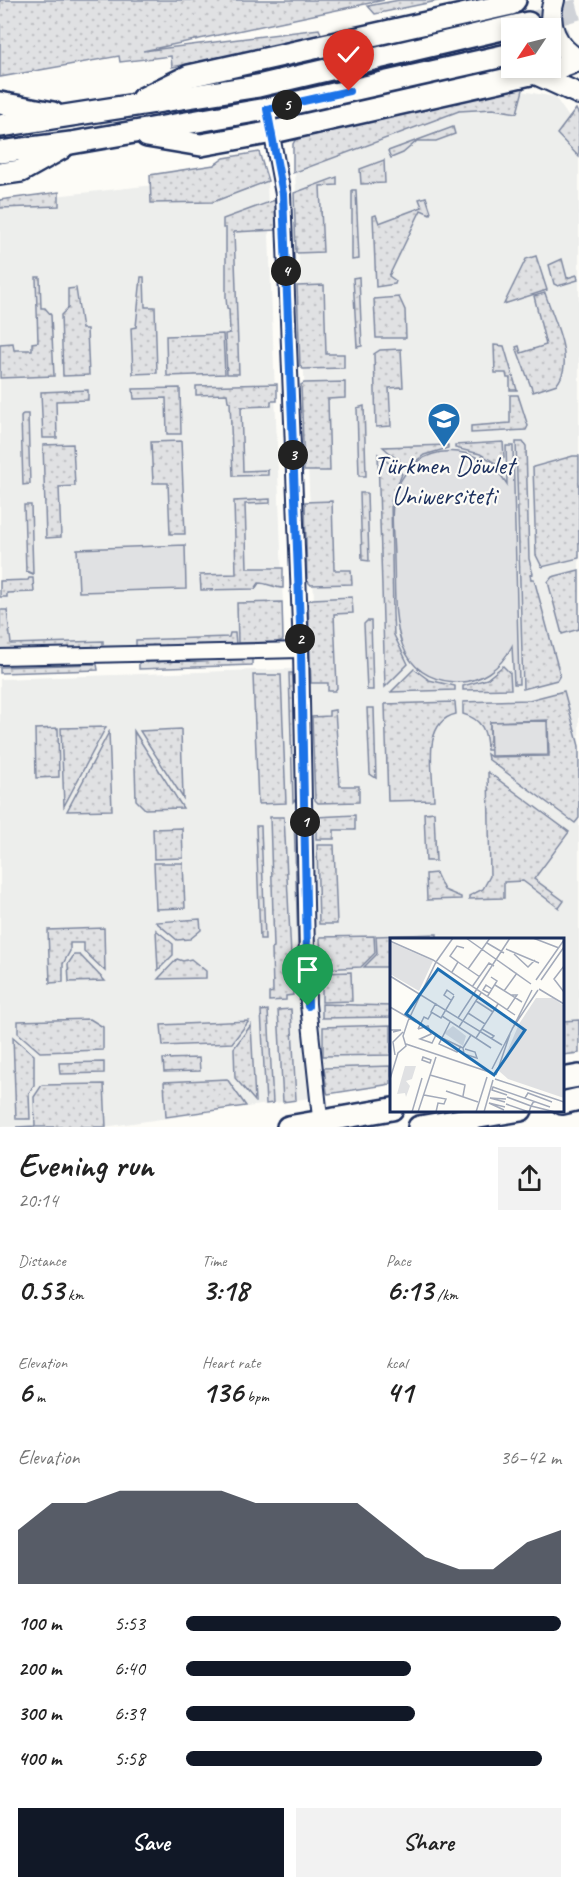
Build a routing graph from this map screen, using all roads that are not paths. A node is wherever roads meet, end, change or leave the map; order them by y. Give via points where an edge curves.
1 (554, 0) edge
2 (516, 1) edge
3 (501, 29) edge
4 (501, 56) edge
5 (579, 60) edge
6 (561, 65) edge
7 (511, 78) edge
8 (544, 78) edge
9 (579, 94) edge
10 (0, 103) edge
11 (123, 109) junction
12 (267, 109) junction
13 (68, 117) junction
14 (0, 126) edge
15 (273, 132) junction
16 (129, 133) junction
17 (71, 143) junction
18 (0, 152) edge
19 (0, 174) edge
20 (301, 650) junction
21 (0, 657) edge
22 (579, 1076) edge
23 (564, 1079) edge
24 (579, 1099) edge
25 (564, 1103) edge
26 (390, 1109) edge
27 (508, 1112) edge
28 (321, 1124) edge
29 (288, 1127) edge
30 (419, 1127) edge

1 - 5 main road via 551,15 555,36
2 - 11 main road via 189,76
3 - 11 main road via 258,86
4 - 12 main road
5 - 6 main road
7 - 15 main road
8 - 9 main road
10 - 13 main road
11 - 13 main road
12 - 15 street
12 - 16 main road
13 - 14 main road
15 - 16 main road via 201,145
15 - 20 street via 283,194
16 - 17 main road
17 - 18 main road
17 - 19 main road via 21,171
20 - 21 street
20 - 28 street via 308,1004
22 - 23 main road
24 - 25 main road
26 - 28 main road
27 - 30 main road
28 - 29 main road

